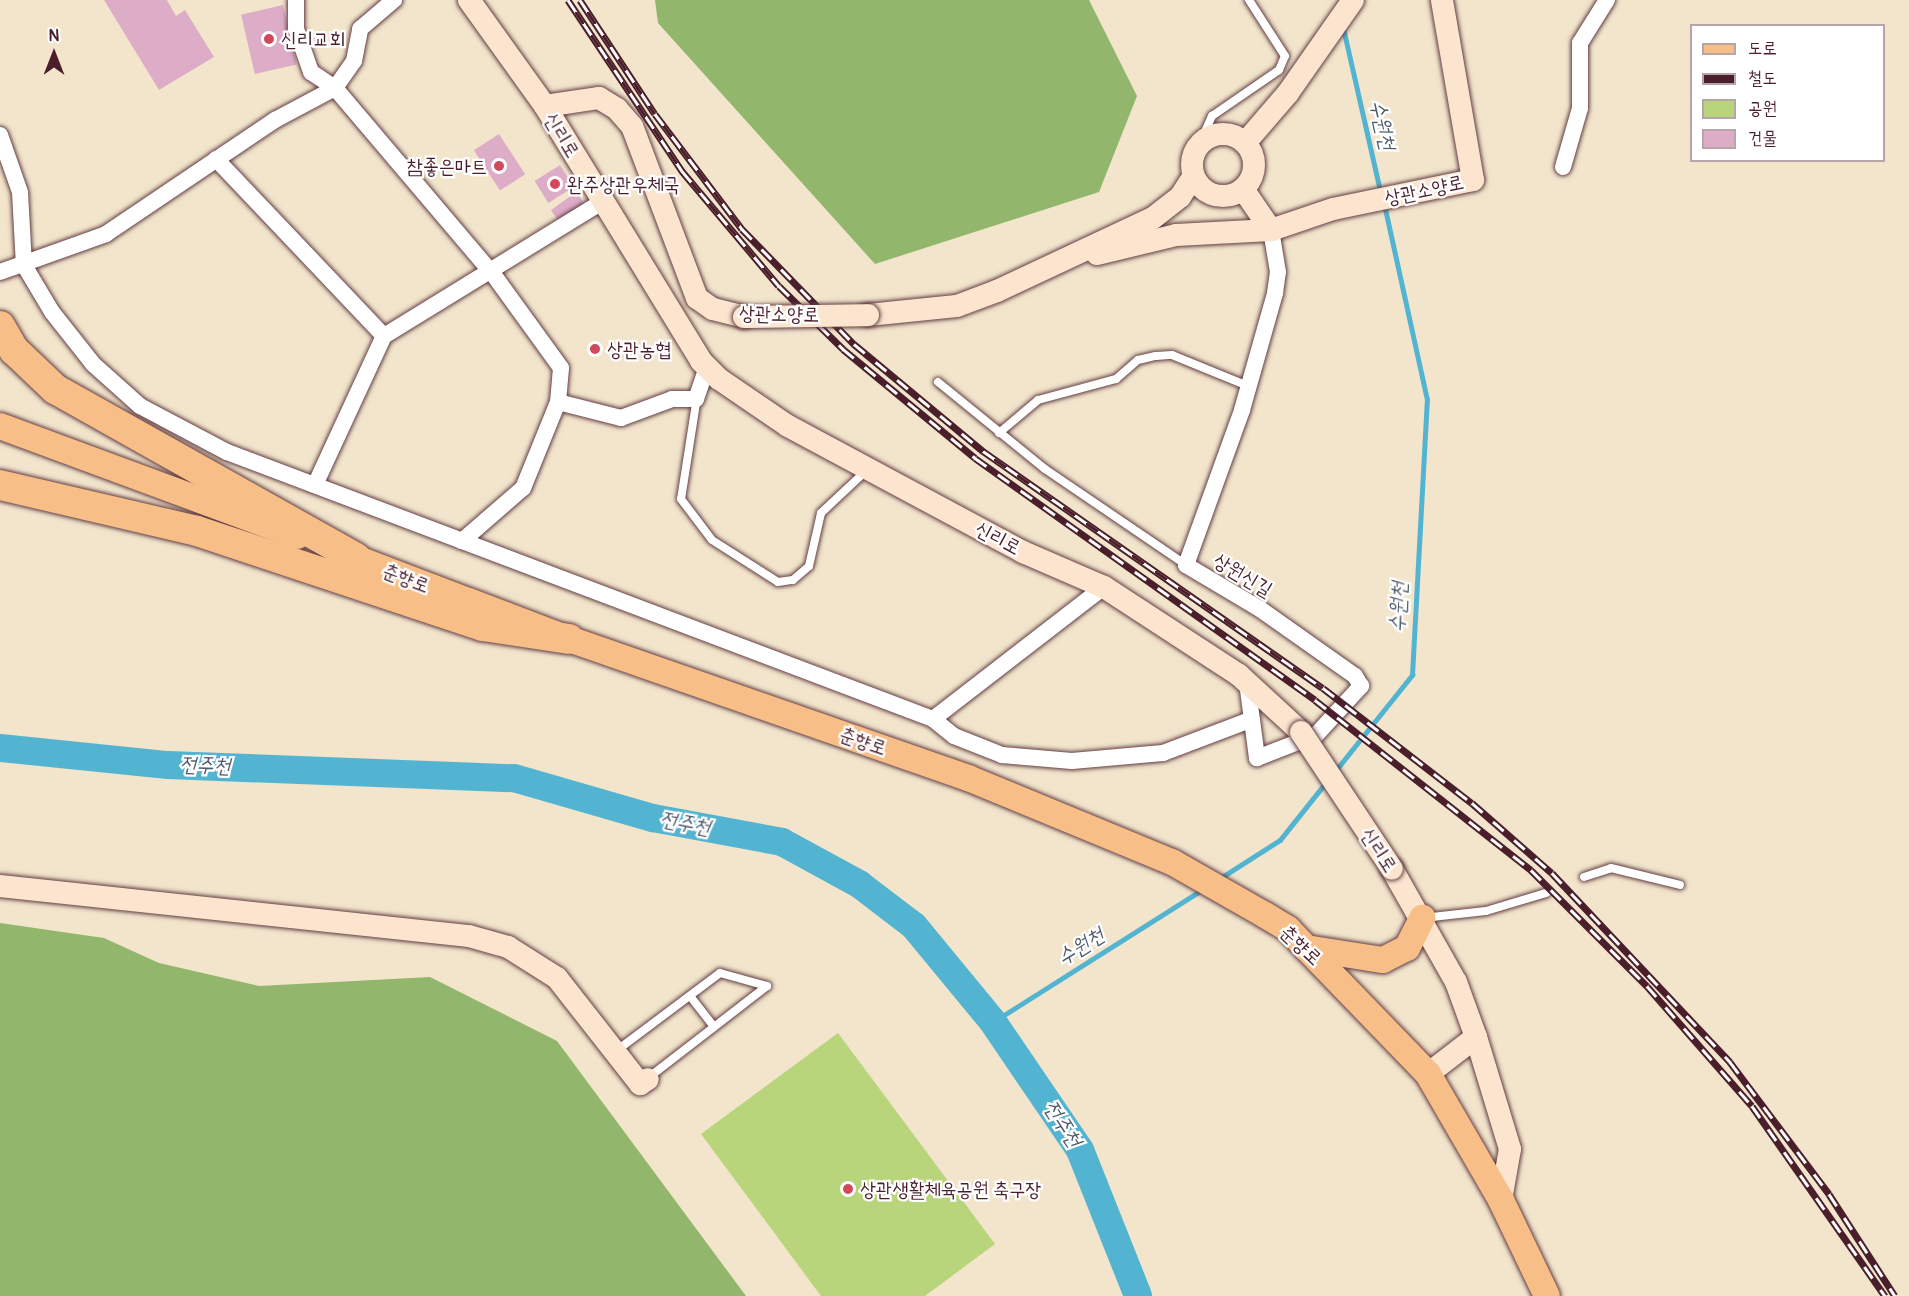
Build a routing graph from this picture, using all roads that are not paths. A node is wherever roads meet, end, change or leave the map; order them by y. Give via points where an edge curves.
1 (296, 0) edge
2 (394, 0) edge
3 (469, 0) edge
4 (1249, 0) edge
5 (1353, 0) edge
6 (1442, 0) edge
7 (1607, 0) edge
8 (335, 88) junction
9 (545, 106) junction
10 (0, 135) edge
11 (1245, 143) junction
12 (1199, 145) junction
13 (216, 159) junction
14 (1563, 167) dead end
15 (1193, 177) junction
16 (1243, 189) junction
17 (602, 202) junction
18 (1271, 230) junction
19 (1066, 260) junction
20 (24, 265) junction
21 (0, 272) edge
22 (493, 274) junction
23 (0, 326) edge
24 (384, 336) junction
25 (707, 367) junction
26 (938, 382) dead end
27 (1248, 386) junction
28 (697, 396) junction
29 (558, 402) junction
30 (0, 426) edge
31 (999, 433) junction
32 (867, 469) junction
33 (0, 485) edge
34 (315, 485) junction
35 (462, 541) junction
36 (357, 558) junction
37 (1186, 565) junction
38 (1104, 587) junction
39 (569, 639) junction
40 (1247, 682) junction
41 (933, 719) junction
42 (1250, 720) junction
43 (1584, 877) dead end
44 (1680, 885) dead end
45 (0, 886) edge
46 (1546, 893) dead end
47 (1422, 918) junction
48 (1306, 948) junction
49 (690, 996) junction
50 (714, 1027) junction
51 (1476, 1037) junction
52 (615, 1052) junction
53 (1428, 1074) junction
54 (648, 1079) joint
55 (1502, 1200) junction
56 (1547, 1296) edge

1 - 8 street via 304,57 311,72
2 - 8 street via 360,29 354,61
3 - 9 main road, 신리로
4 - 12 lane via 1285,56 1279,70 1212,116
5 - 11 main road via 1288,93
6 - 18 main road, 상관소양로 via 1473,180 1333,209
7 - 14 street via 1580,43 1580,108
8 - 13 street
8 - 22 street
9 - 17 main road, 신리로
9 - 19 main road, 상관소양로, bridge via 598,98 617,109 632,126 698,298 713,309 744,317 868,315 957,306
10 - 20 street via 20,192
11 - 12 main road via 1221,134
11 - 16 main road via 1254,170
12 - 15 main road, 상관소양로 via 1191,163
13 - 20 street via 106,234
13 - 24 street
15 - 16 main road via 1207,192 1220,196
15 - 19 main road, 상관소양로 via 1180,197 1153,218
16 - 18 main road
17 - 22 street
17 - 25 main road, 신리로
18 - 19 main road, 상관소양로 via 1176,235
18 - 27 street, 상원신길 via 1278,272
20 - 21 street
20 - 34 street via 93,364 140,406 227,452
22 - 24 street
22 - 29 street via 557,354 562,382
23 - 36 highway via 14,350 55,389
24 - 34 street
25 - 28 street
25 - 32 main road, 신리로 via 788,426
26 - 31 lane
27 - 31 lane via 1172,355 1156,356 1138,360 1116,379 1038,400
27 - 37 street, 상원신길
28 - 29 street via 672,399 621,418
28 - 32 lane via 681,499 712,540 778,582 793,580 809,566 820,513
29 - 35 street via 523,488
30 - 36 main road, 춘향로
31 - 37 lane
32 - 38 main road, 신리로 via 1023,552
33 - 39 highway via 197,531 483,627
34 - 35 street
35 - 41 street
36 - 39 main road, 춘향로
37 - 42 street, 상원신길 via 1260,609 1355,676 1361,686 1316,735 1257,758
38 - 40 main road, 신리로
38 - 41 street
39 - 48 main road, 춘향로 via 968,777 1172,862 1265,915
40 - 42 street, 상원신길
40 - 47 main road, 신리로, bridge via 1301,732
41 - 42 street via 954,736 1002,755 1072,762 1163,753
43 - 44 lane via 1611,868
45 - 52 main road via 469,936 508,947 557,978
46 - 47 lane via 1486,911
47 - 48 main road via 1407,948 1383,960
47 - 51 main road, 신리로 via 1456,982
48 - 53 main road, 춘향로
49 - 50 lane
49 - 50 lane via 720,973 767,986
49 - 52 lane
50 - 54 lane
51 - 53 main road
51 - 55 main road, 신리로 via 1510,1149
52 - 54 main road via 640,1084
53 - 55 main road, 춘향로
55 - 56 main road, 춘향로

